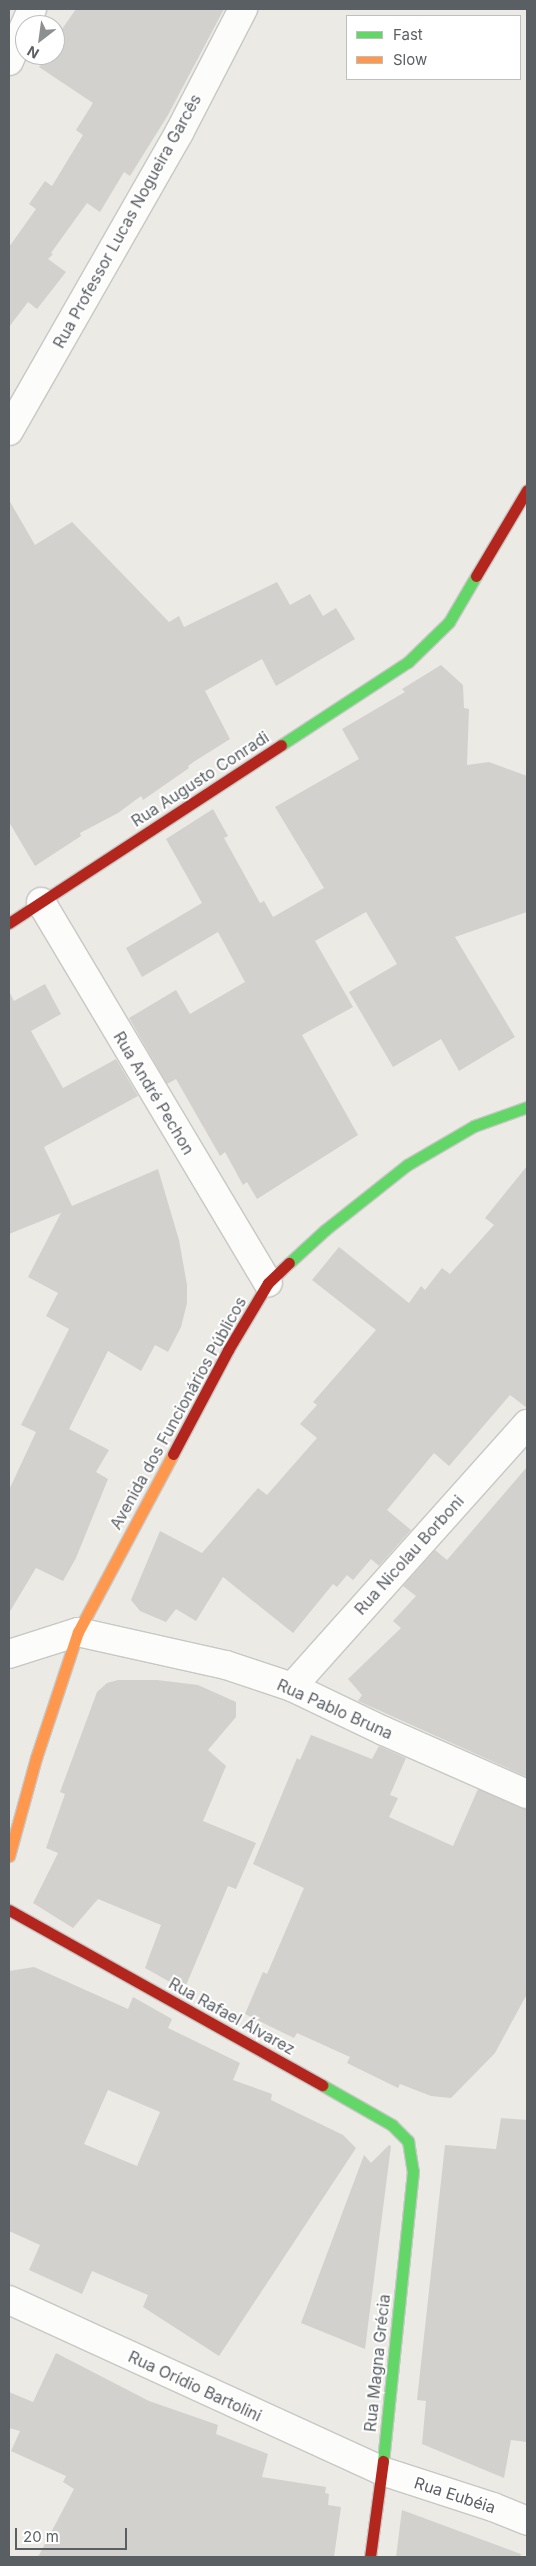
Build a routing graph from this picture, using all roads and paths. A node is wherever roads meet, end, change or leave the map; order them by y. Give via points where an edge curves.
1 (32, 9) edge
2 (243, 9) edge
3 (9, 61) edge
4 (9, 431) edge
5 (527, 490) edge
6 (41, 902) junction
7 (9, 923) edge
8 (527, 1107) edge
9 (268, 1283) junction
10 (527, 1424) edge
11 (78, 1632) junction
12 (9, 1654) edge
13 (292, 1687) junction
14 (527, 1794) edge
15 (9, 1856) edge
16 (9, 1910) edge
17 (413, 2171) joint
18 (9, 2300) edge
19 (382, 2471) junction
20 (527, 2521) edge
21 (370, 2557) edge

1 - 3 street
2 - 4 street, Rua Professor Lucas Nogueira Garcês via 179,133
5 - 6 street, Rua Augusto Conradi via 450,622 408,662
6 - 7 street, Rua Augusto Conradi
6 - 9 street, Rua André Pechon
8 - 9 street, Avenida dos Funcionários Públicos via 474,1126 407,1165 325,1230
9 - 11 street, Avenida dos Funcionários Públicos via 228,1350
10 - 13 street, Rua Nicolau Borboni
11 - 12 street
11 - 13 street, Rua Pablo Bruna via 226,1665
11 - 15 street, Avenida dos Funcionários Públicos via 36,1758
13 - 14 street, Rua Pablo Bruna
16 - 17 street, Rua Rafael Álvarez via 392,2125 408,2140
17 - 19 street, Rua Magna Grécia
18 - 19 street, Rua Orídio Bartolini
19 - 20 street, Rua Eubéia
19 - 21 street, Rua Magna Grécia

